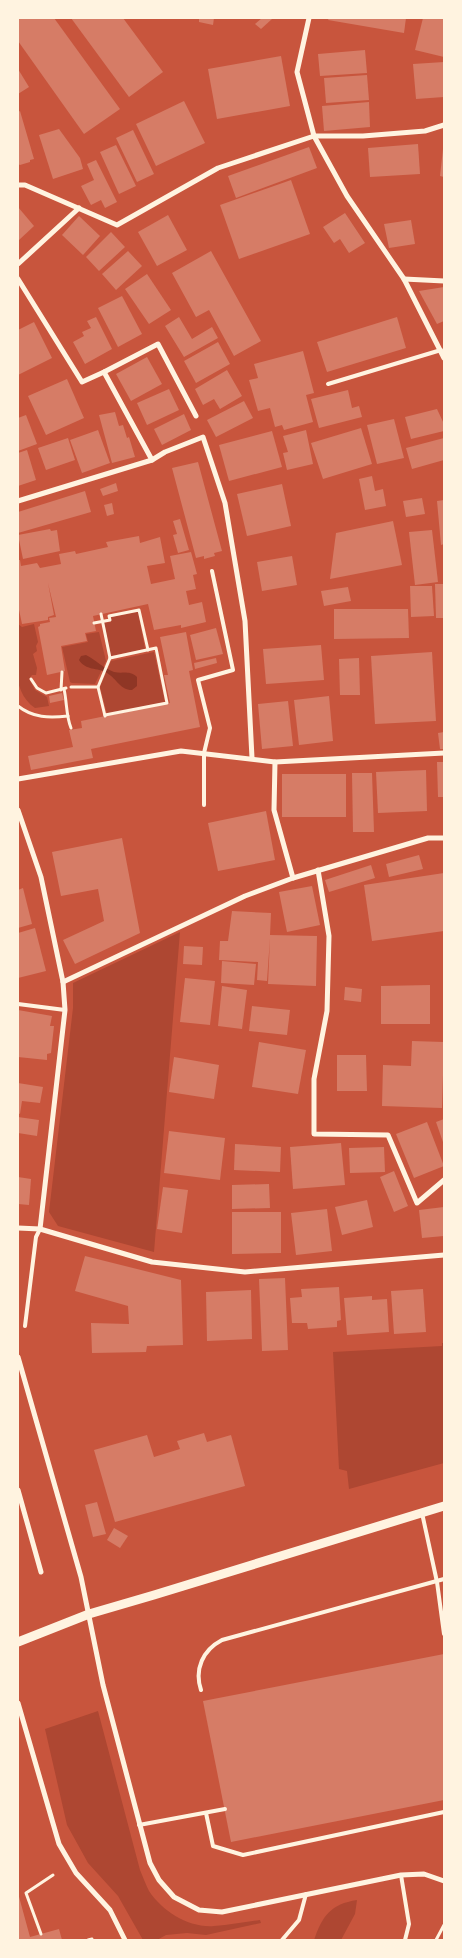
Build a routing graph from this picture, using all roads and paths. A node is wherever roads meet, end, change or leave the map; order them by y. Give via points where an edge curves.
1 (308, 18) edge
2 (444, 125) edge
3 (314, 136) junction
4 (18, 185) edge
5 (79, 208) junction
6 (18, 264) edge
7 (18, 278) edge
8 (404, 279) junction
9 (444, 281) edge
10 (441, 350) junction
11 (444, 358) edge
12 (104, 372) junction
13 (328, 384) dead end
14 (196, 416) dead end
15 (152, 460) junction
16 (18, 501) edge
17 (212, 571) dead end
18 (101, 614) dead end
19 (102, 622) junction
20 (94, 623) dead end
21 (148, 650) junction
22 (110, 658) junction
23 (62, 672) dead end
24 (31, 679) dead end
25 (71, 687) dead end
26 (98, 687) junction
27 (63, 689) junction
28 (18, 706) edge
29 (68, 716) junction
30 (72, 728) dead end
31 (204, 753) junction
32 (444, 753) edge
33 (252, 758) junction
34 (275, 762) junction
35 (18, 779) edge
36 (204, 805) dead end
37 (18, 810) edge
38 (444, 838) edge
39 (318, 870) junction
40 (293, 878) junction
41 (64, 982) junction
42 (18, 1004) edge
43 (65, 1010) junction
44 (444, 1180) edge
45 (18, 1228) edge
46 (40, 1229) junction
47 (444, 1255) edge
48 (25, 1326) dead end
49 (18, 1357) edge
50 (18, 1490) edge
51 (444, 1506) edge
52 (422, 1511) junction
53 (41, 1572) dead end
54 (444, 1579) edge
55 (436, 1582) junction
56 (89, 1614) junction
57 (444, 1634) edge
58 (18, 1642) edge
59 (201, 1690) dead end
60 (18, 1703) edge
61 (225, 1810) dead end
62 (444, 1812) edge
63 (206, 1813) junction
64 (139, 1825) junction
65 (53, 1875) dead end
66 (401, 1875) junction
67 (444, 1881) edge
68 (306, 1894) junction
69 (444, 1925) edge
70 (41, 1934) dead end
71 (125, 1940) edge
72 (282, 1940) edge
73 (405, 1940) edge
74 (436, 1940) edge

1 - 3 street via 297,72
2 - 3 street via 425,131
3 - 5 street via 218,168 118,225
3 - 8 street via 347,196
4 - 5 street
5 - 6 street
7 - 12 street via 82,382
8 - 9 street
8 - 10 street
10 - 11 street
10 - 13 lane
12 - 14 street via 158,344
12 - 15 street
15 - 16 street
15 - 33 street via 203,437 225,503 245,621
17 - 31 lane via 233,670 198,680 210,728
18 - 19 path
19 - 20 path
19 - 21 path via 110,620 109,616 140,610
19 - 22 path
21 - 22 path
21 - 26 path via 156,648 167,703 105,716
22 - 26 path
23 - 27 path
24 - 27 path via 46,693
25 - 26 path
27 - 29 path
28 - 29 path via 38,717
29 - 30 path
31 - 33 street
31 - 35 street via 181,751
31 - 36 lane
32 - 34 street
33 - 34 street
34 - 40 street via 274,810
37 - 41 street via 41,877
38 - 39 street via 428,838
39 - 40 street
39 - 44 street via 329,936 327,1010 314,1079 314,1134 388,1135 417,1203
40 - 41 street via 245,896
41 - 43 street
42 - 43 lane
43 - 46 street
45 - 46 street
46 - 47 street via 152,1262 245,1272
46 - 48 lane via 36,1237
49 - 56 street
50 - 53 street
51 - 52 street
52 - 55 lane
52 - 56 street
54 - 55 lane
55 - 57 lane
55 - 59 lane via 222,1640 212,1646 201,1660 198,1678
56 - 58 street
56 - 64 street via 103,1685
60 - 71 street via 59,1844 76,1872 110,1910
61 - 63 lane
62 - 63 lane via 243,1855 213,1846
63 - 64 lane
64 - 68 street via 150,1863 159,1880 174,1897 199,1910 222,1912
65 - 70 path via 26,1893
66 - 67 street via 424,1874
66 - 68 street
66 - 73 lane via 409,1924
68 - 72 lane via 299,1920
69 - 74 path

